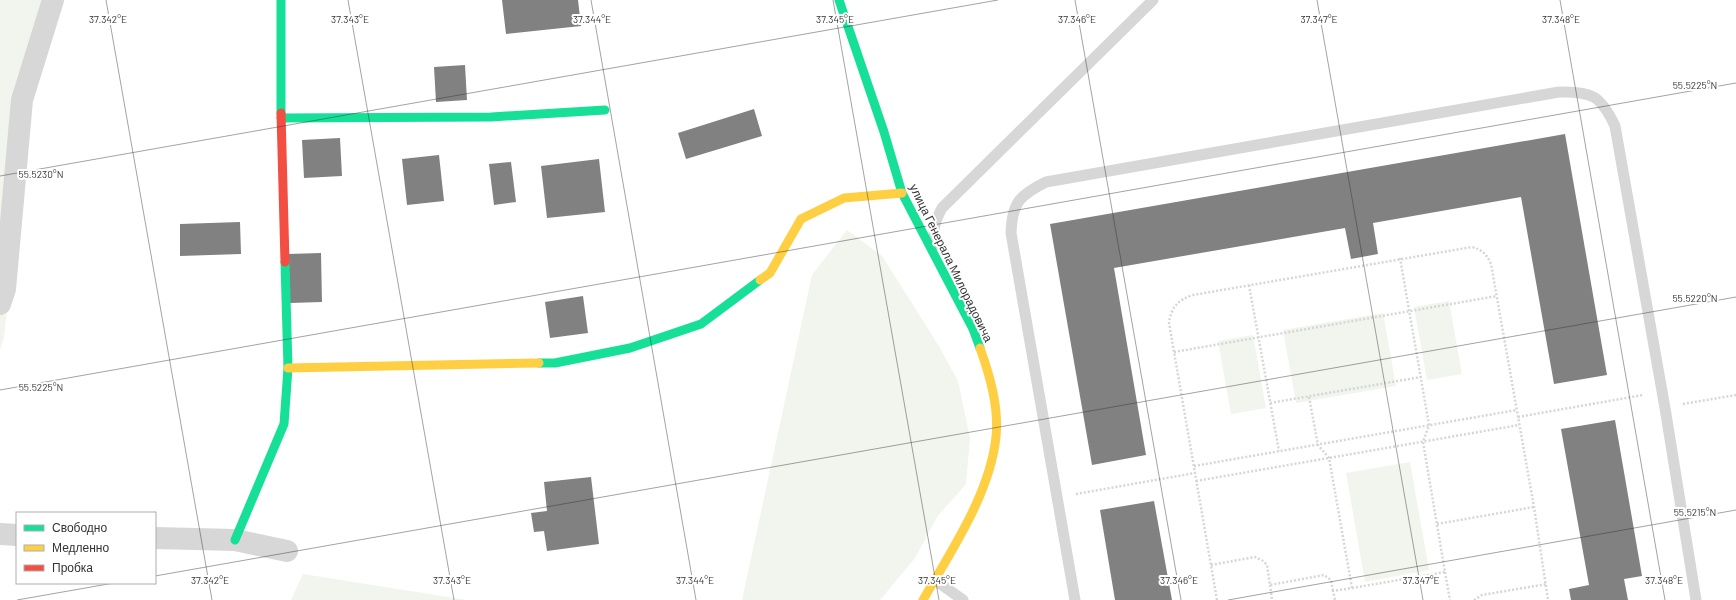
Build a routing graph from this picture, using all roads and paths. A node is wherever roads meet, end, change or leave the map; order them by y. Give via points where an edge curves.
1 (53, 0) edge
2 (281, 0) edge
3 (839, 0) edge
4 (1153, 0) edge
5 (604, 110) dead end
6 (281, 118) junction
7 (902, 192) junction
8 (1400, 258) junction
9 (938, 265) junction
10 (1249, 285) junction
11 (1497, 296) junction
12 (0, 304) edge
13 (1410, 311) junction
14 (1258, 337) junction
15 (1174, 352) junction
16 (288, 368) junction
17 (1421, 377) junction
18 (1662, 392) junction
19 (1736, 395) edge
20 (1309, 396) junction
21 (1270, 403) junction
22 (1664, 408) junction
23 (1517, 410) junction
24 (1518, 417) junction
25 (1430, 425) junction
26 (1519, 425) junction
27 (1423, 442) junction
28 (1318, 445) junction
29 (1278, 452) junction
30 (1329, 458) junction
31 (1194, 466) junction
32 (1195, 473) junction
33 (1196, 481) junction
34 (1057, 497) junction
35 (1534, 507) junction
36 (1437, 524) junction
37 (0, 534) edge
38 (16, 535) edge
39 (156, 538) edge
40 (235, 540) junction
41 (287, 551) dead end
42 (1211, 565) junction
43 (1445, 572) junction
44 (935, 580) junction
45 (1547, 584) junction
46 (1270, 585) junction
47 (1352, 588) junction
48 (1334, 591) junction
49 (923, 600) edge
50 (963, 600) edge
51 (1075, 600) edge
52 (1217, 600) edge
53 (1272, 600) edge
54 (1335, 600) edge
55 (1450, 600) edge
56 (1474, 600) edge
57 (1548, 600) edge
58 (1696, 600) edge

1 - 12 street via 22,100 5,289
2 - 6 street
3 - 7 street, улица Генерала Милорадовича
4 - 9 lane via 942,208 935,222 933,234
5 - 6 street via 491,117
6 - 16 street
7 - 9 street, улица Генерала Милорадовича
7 - 16 street via 844,198 801,219 770,273 701,324 630,348 555,363
8 - 10 path
8 - 11 path via 1472,247 1480,249 1487,255 1491,264
8 - 13 path
9 - 44 street, улица Генерала Милорадовича via 973,330 986,364 994,394 996,436 984,486
10 - 14 path
10 - 15 path via 1181,299 1170,315
11 - 13 path
11 - 23 path
13 - 14 path
13 - 17 path
14 - 15 path
14 - 21 path
15 - 31 path
16 - 40 street via 284,424
17 - 20 path
17 - 25 path
18 - 22 lane
18 - 24 path
18 - 34 lane via 1615,126 1607,109 1595,98 1579,92 1559,92 1046,182 1027,191 1017,203 1012,217 1011,233
19 - 22 path
20 - 21 path
20 - 28 path
21 - 29 path
22 - 58 lane
23 - 24 path
23 - 25 path
24 - 26 path
25 - 27 path
25 - 28 path
26 - 27 path
26 - 35 path
27 - 30 path
27 - 36 path
28 - 29 path
28 - 30 path
29 - 31 path
30 - 33 path
30 - 47 path
31 - 32 path
32 - 33 path
32 - 34 path
33 - 42 path
34 - 51 lane
35 - 36 path
35 - 45 path
36 - 43 path
37 - 38 street
39 - 40 street
40 - 41 street
42 - 46 path via 1255,557 1267,565
42 - 52 path
43 - 47 path
43 - 55 path
44 - 49 street, улица Генерала Милорадовича
44 - 50 lane
45 - 56 path via 1482,595
45 - 57 path
46 - 48 path via 1324,576 1330,577
46 - 53 path
47 - 48 path
48 - 54 path

